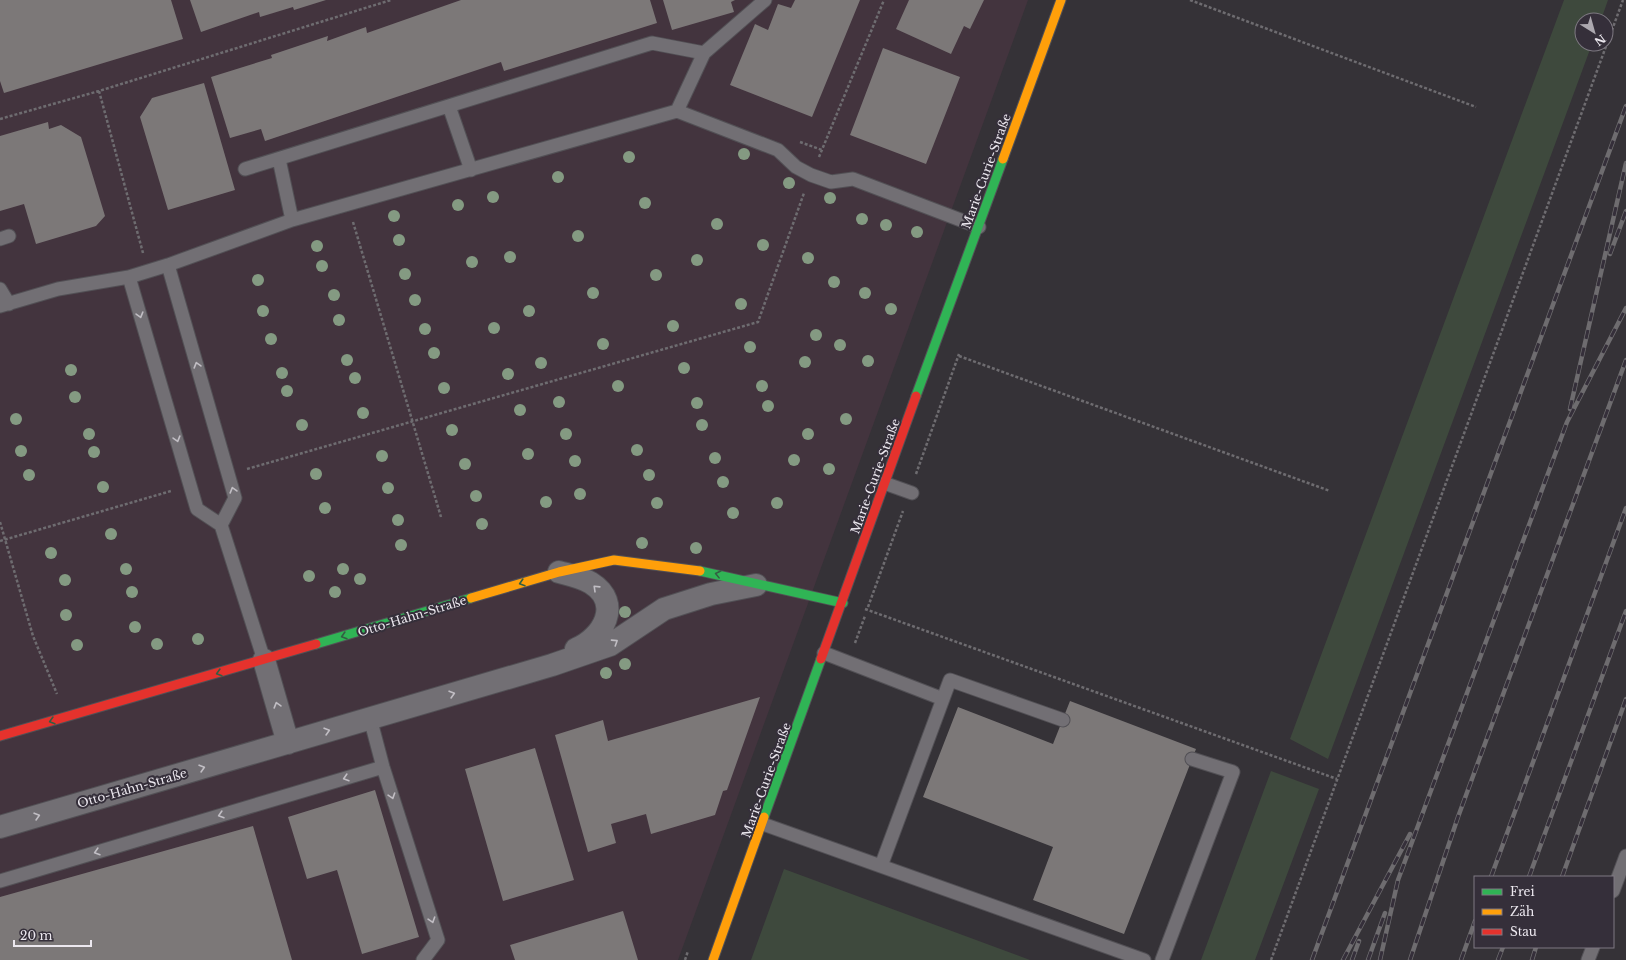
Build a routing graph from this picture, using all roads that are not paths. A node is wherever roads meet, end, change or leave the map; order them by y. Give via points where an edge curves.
1 (765, 0) edge
2 (1061, 0) edge
3 (704, 53) junction
4 (449, 106) junction
5 (677, 111) junction
6 (279, 159) junction
7 (245, 169) dead end
8 (470, 170) junction
9 (292, 220) junction
10 (979, 227) junction
11 (168, 265) junction
12 (129, 277) junction
13 (0, 289) edge
14 (4, 305) edge
15 (884, 483) junction
16 (912, 493) dead end
17 (222, 525) junction
18 (559, 572) junction
19 (756, 585) junction
20 (843, 603) junction
21 (824, 653) junction
22 (264, 660) junction
23 (552, 665) junction
24 (943, 699) junction
25 (370, 718) junction
26 (1062, 720) dead end
27 (0, 736) edge
28 (288, 742) junction
29 (1192, 759) dead end
30 (383, 767) junction
31 (763, 824) junction
32 (0, 827) edge
33 (1626, 856) edge
34 (881, 866) junction
35 (0, 881) edge
36 (1614, 888) edge
37 (1592, 948) edge
38 (423, 960) edge
39 (714, 960) edge
40 (1144, 960) edge
41 (1162, 960) edge
42 (1588, 960) edge

1 - 3 lane
2 - 10 street, Marie-Curie-Straße
3 - 4 lane via 652,43
3 - 5 lane
4 - 6 lane
4 - 8 lane
5 - 8 lane
5 - 10 lane via 778,150 796,167 811,175 831,182 853,179
6 - 7 lane
6 - 9 lane
8 - 9 lane
9 - 11 lane
10 - 15 street, Marie-Curie-Straße
11 - 12 lane
17 -> 11 lane via 235,498
12 - 14 lane via 58,289
12 -> 17 lane via 197,509
13 - 14 lane
15 - 16 lane
15 - 20 street, Marie-Curie-Straße
17 - 22 lane
19 -> 18 street, Otto-Hahn-Straße via 714,573 614,560
18 -> 22 street, Otto-Hahn-Straße
23 -> 18 street, Otto-Hahn-Straße via 564,654 588,644 607,620 607,605 603,594 580,577
19 - 20 street, Otto-Hahn-Straße
23 -> 19 street, Otto-Hahn-Straße via 610,645 664,609 711,594
20 - 21 street, Marie-Curie-Straße
21 - 24 lane
21 - 31 street, Marie-Curie-Straße
22 -> 27 street, Otto-Hahn-Straße
28 -> 22 street
25 -> 23 street, Otto-Hahn-Straße
24 - 26 lane via 950,680
24 - 34 lane
28 -> 25 street, Otto-Hahn-Straße
25 - 30 lane
32 -> 28 street, Otto-Hahn-Straße
29 - 41 lane via 1233,772
30 -> 35 lane
30 -> 38 lane via 438,940
31 - 34 lane
31 - 39 street, Marie-Curie-Straße
33 - 36 lane
34 - 40 lane
37 - 42 lane

